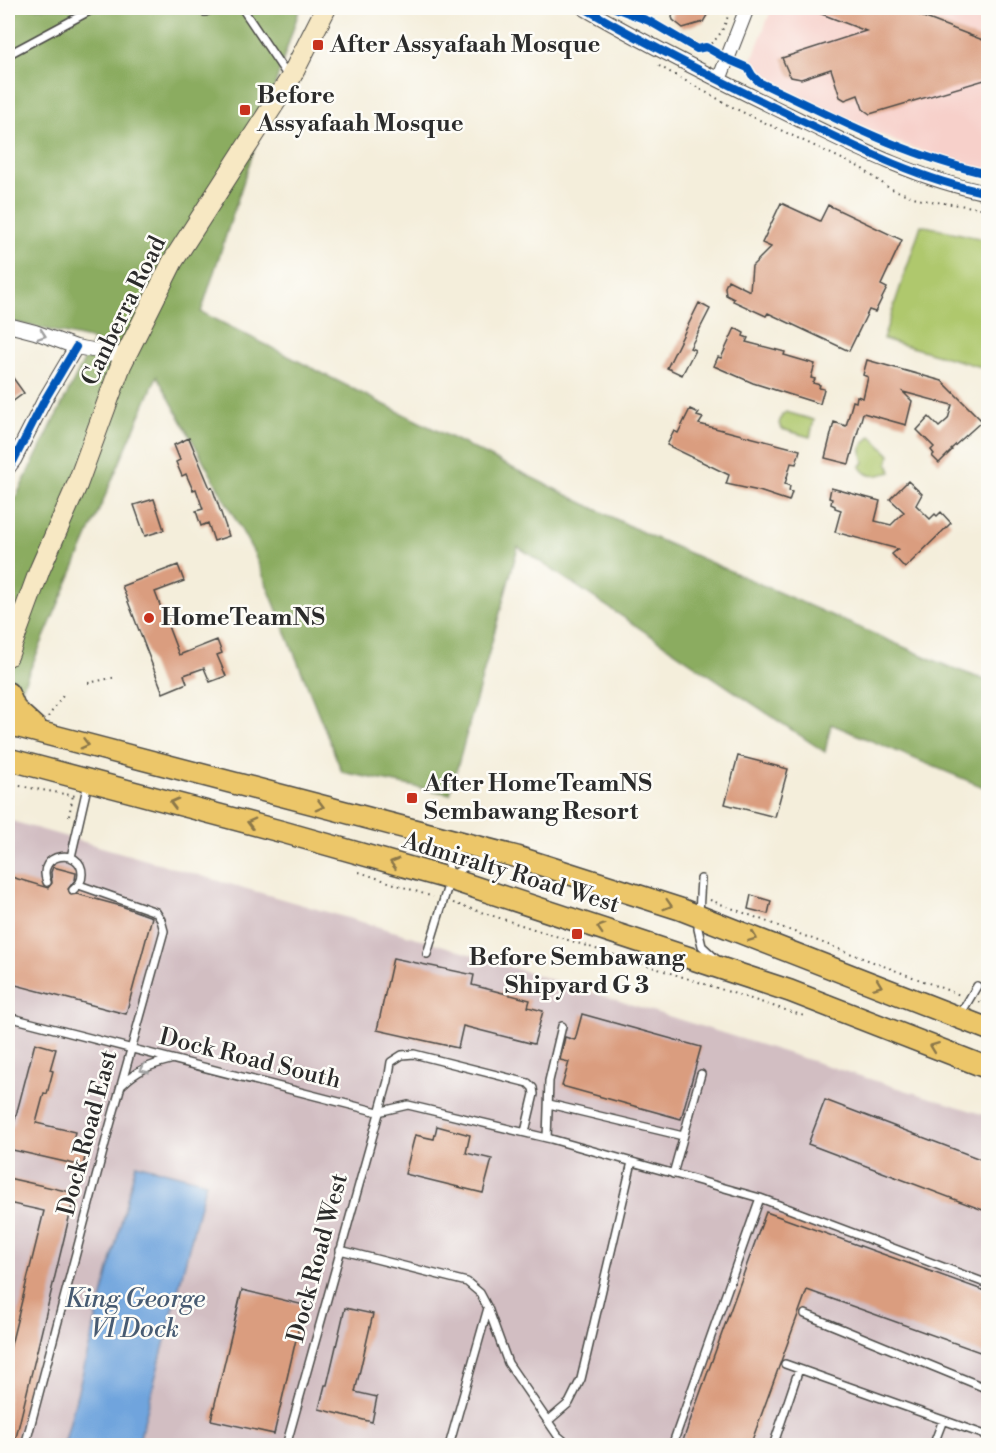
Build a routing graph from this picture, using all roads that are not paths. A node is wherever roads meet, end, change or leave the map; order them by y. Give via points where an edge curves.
1 (95, 8) edge
2 (199, 8) edge
3 (215, 8) edge
4 (242, 8) edge
5 (326, 8) edge
6 (584, 8) edge
7 (747, 8) edge
8 (978, 8) edge
9 (988, 12) edge
10 (13, 52) dead end
11 (290, 79) junction
12 (719, 80) junction
13 (988, 193) edge
14 (8, 325) edge
15 (76, 347) junction
16 (126, 356) junction
17 (8, 468) edge
18 (8, 656) edge
19 (8, 693) edge
20 (8, 724) edge
21 (45, 725) junction
22 (8, 759) edge
23 (34, 766) junction
24 (8, 772) edge
25 (245, 786) junction
26 (86, 789) junction
27 (416, 831) junction
28 (283, 832) junction
29 (70, 857) junction
30 (516, 857) junction
31 (450, 879) junction
32 (701, 879) dead end
33 (47, 882) dead end
34 (698, 916) junction
35 (427, 954) dead end
36 (737, 972) junction
37 (977, 986) dead end
38 (8, 1017) edge
39 (958, 1018) junction
40 (562, 1026) dead end
41 (988, 1029) edge
42 (132, 1050) junction
43 (172, 1060) junction
44 (988, 1068) edge
45 (701, 1074) dead end
46 (121, 1086) junction
47 (549, 1104) junction
48 (378, 1112) junction
49 (525, 1132) junction
50 (683, 1136) junction
51 (547, 1138) junction
52 (632, 1162) junction
53 (673, 1174) junction
54 (760, 1198) junction
55 (340, 1250) junction
56 (988, 1284) edge
57 (488, 1308) junction
58 (805, 1314) dead end
59 (785, 1364) dead end
60 (799, 1369) junction
61 (988, 1389) edge
62 (943, 1420) junction
63 (548, 1421) junction
64 (988, 1436) edge
65 (25, 1446) edge
66 (286, 1446) edge
67 (449, 1446) edge
68 (570, 1446) edge
69 (672, 1446) edge
70 (773, 1446) edge
71 (933, 1446) edge

1 - 10 lane
2 - 3 lane via 204,12
4 - 11 lane
5 - 11 main road, Canberra Road
6 - 12 street
7 - 12 street
8 - 9 lane
11 - 16 main road, Canberra Road via 173,261
12 - 13 street via 866,152 921,175
14 -> 15 street
15 - 16 street
15 - 17 street
16 - 18 main road, Canberra Road
19 - 21 main road via 24,719
20 - 21 main road, Admiralty Road West
21 -> 25 main road, Admiralty Road West
22 - 23 main road, Admiralty Road West
23 - 24 main road
23 - 26 main road, Admiralty Road West
25 -> 27 main road, Admiralty Road West
25 - 28 main road via 283,808
28 -> 26 main road, Admiralty Road West
26 - 29 lane
27 - 30 main road, Admiralty Road West
27 - 31 lane via 439,849 448,862
31 -> 28 main road, Admiralty Road West
29 - 33 lane via 54,858 48,863
29 - 42 lane, Dock Road East via 81,869 82,878 76,888 156,912 161,921 164,931
30 - 31 lane via 477,861
30 -> 34 main road, Admiralty Road West
31 - 35 lane
36 -> 31 main road, Admiralty Road West
32 - 34 lane
34 - 36 lane via 702,946
34 -> 39 main road, Admiralty Road West
44 -> 36 main road, Admiralty Road West
37 - 39 lane
38 - 42 lane, Dock Road South
39 - 41 main road, Admiralty Road West
40 - 47 lane via 549,1081
42 - 43 lane, Dock Road South
42 - 46 lane, Dock Road East
43 -> 46 lane via 147,1066
43 - 48 lane, Dock Road South
45 - 50 lane
46 - 65 lane, Dock Road East
47 - 50 lane
47 - 51 lane
48 - 49 lane via 408,1105
48 - 49 lane, Dock Road West via 391,1062 414,1054 528,1083 534,1094
48 - 55 lane, Dock Road West
49 - 51 lane
50 - 53 lane
51 - 52 lane
52 - 53 lane
52 - 63 lane via 581,1379 569,1403
53 - 54 lane
54 - 56 lane
54 - 69 lane
55 - 57 lane via 468,1282
55 - 66 lane, Dock Road West
57 - 63 lane via 508,1363
57 - 67 lane
58 - 61 lane
59 - 60 lane
60 - 62 lane
60 - 70 lane
62 - 64 lane
62 - 71 lane
63 - 68 lane

